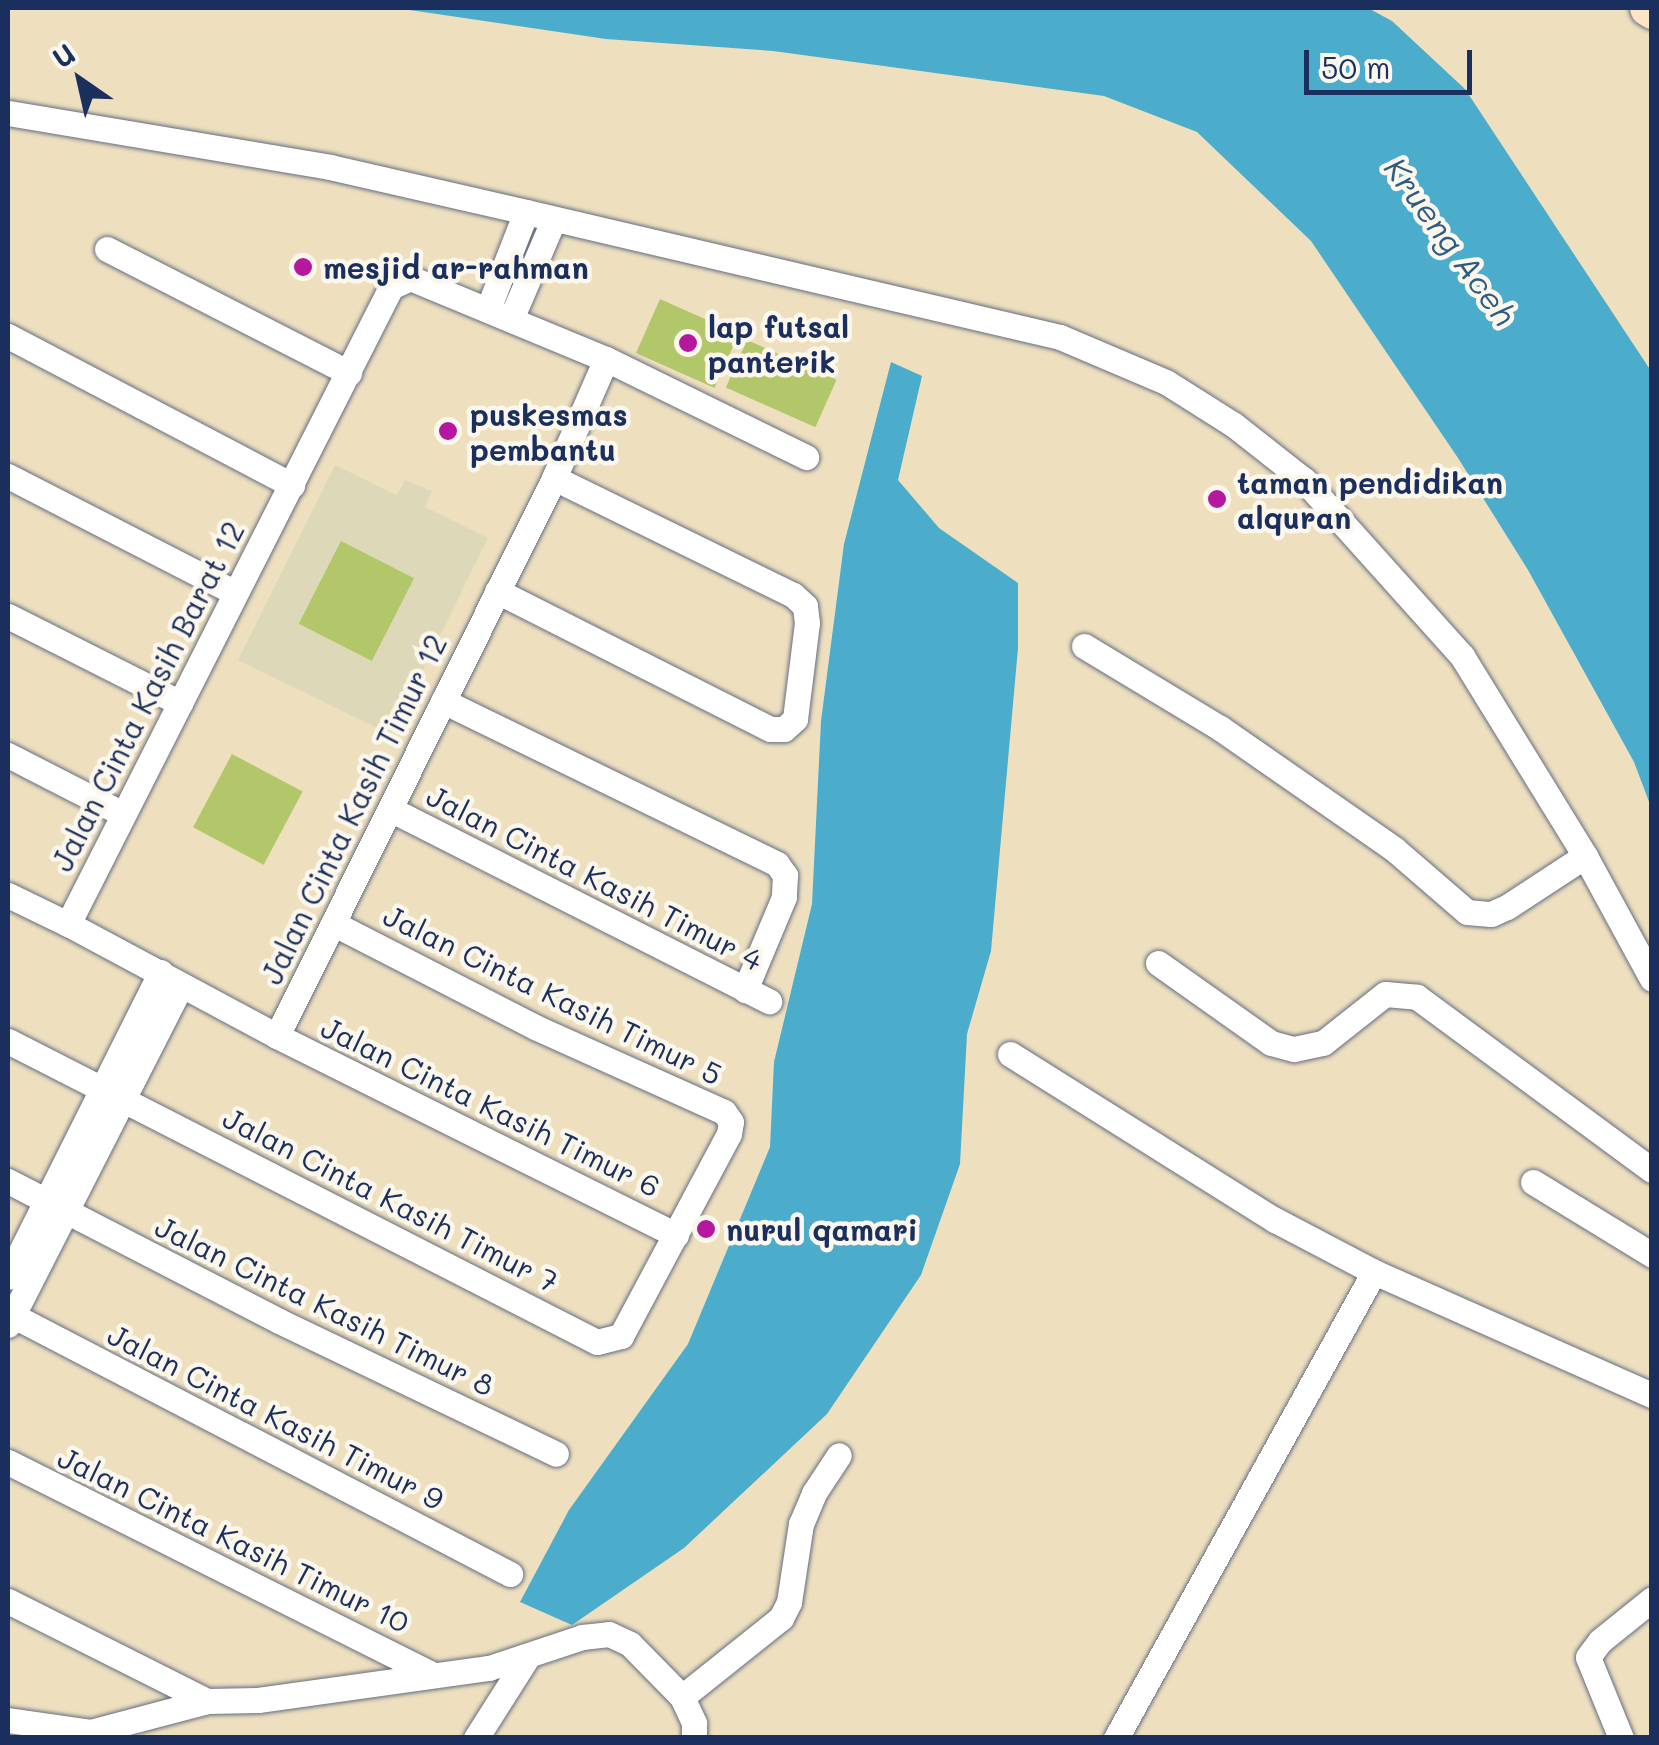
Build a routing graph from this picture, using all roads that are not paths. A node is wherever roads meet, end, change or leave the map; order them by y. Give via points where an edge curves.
1 (8, 113) edge
2 (526, 212) junction
3 (553, 222) junction
4 (106, 249) dead end
5 (499, 314) junction
6 (8, 336) edge
7 (606, 359) junction
8 (348, 373) junction
9 (806, 458) dead end
10 (8, 476) edge
11 (554, 478) junction
12 (292, 485) junction
13 (497, 591) junction
14 (234, 592) junction
15 (8, 616) edge
16 (1084, 646) dead end
17 (443, 701) junction
18 (180, 704) junction
19 (8, 755) edge
20 (392, 810) junction
21 (124, 814) junction
22 (1585, 856) junction
23 (8, 894) edge
24 (68, 924) junction
25 (333, 924) junction
26 (1158, 964) dead end
27 (171, 979) junction
28 (1652, 979) edge
29 (276, 1036) junction
30 (8, 1041) edge
31 (1010, 1054) dead end
32 (114, 1093) junction
33 (1652, 1170) edge
34 (8, 1181) edge
35 (1533, 1182) dead end
36 (56, 1206) junction
37 (676, 1235) junction
38 (1652, 1255) edge
39 (1374, 1272) junction
40 (8, 1277) edge
41 (9, 1318) edge
42 (1652, 1395) edge
43 (556, 1454) dead end
44 (839, 1454) dead end
45 (8, 1462) edge
46 (510, 1574) dead end
47 (1652, 1599) edge
48 (8, 1601) edge
49 (528, 1656) junction
50 (432, 1674) junction
51 (682, 1698) junction
52 (207, 1702) junction
53 (8, 1720) edge
54 (93, 1735) edge
55 (476, 1738) edge
56 (694, 1738) edge
57 (1116, 1738) edge
58 (1621, 1738) edge

1 - 2 street via 330,167
2 - 3 street
2 - 5 street
3 - 5 street
3 - 22 street via 1060,337 1166,382 1304,480 1373,554 1462,656
4 - 8 street
5 - 7 street
5 - 8 street, Jalan Cinta Kasih Barat 12 via 410,278 397,281
6 - 12 street
7 - 9 street
7 - 11 street, Jalan Cinta Kasih Timur 12
8 - 12 street, Jalan Cinta Kasih Barat 12
10 - 14 street
11 - 13 street, Jalan Cinta Kasih Timur 12
11 - 13 street via 792,594 804,606 794,719 784,729 770,729
12 - 14 street, Jalan Cinta Kasih Barat 12
13 - 17 street, Jalan Cinta Kasih Timur 12
14 - 18 street, Jalan Cinta Kasih Barat 12
15 - 18 street
16 - 22 street via 1220,728 1394,849 1467,912 1490,914 1507,906
17 - 20 street, Jalan Cinta Kasih Timur 12
17 - 20 street, Jalan Cinta Kasih Timur 4 via 765,856 785,875 784,897 757,996
18 - 21 street, Jalan Cinta Kasih Barat 12
19 - 21 street
20 - 25 street, Jalan Cinta Kasih Timur 12
21 - 24 street, Jalan Cinta Kasih Barat 12
22 - 28 street
23 - 24 street
24 - 27 street
25 - 29 street, Jalan Cinta Kasih Timur 12
25 - 37 street, Jalan Cinta Kasih Timur 5 via 724,1112 729,1134
26 - 33 street via 1271,1043 1294,1049 1323,1044 1385,994 1417,997
27 - 29 street, Jalan Cinta Kasih Timur 12
27 - 32 street
29 - 37 street, Jalan Cinta Kasih Timur 6
30 - 32 street, Jalan Cinta Kasih Timur 7
31 - 39 street via 1274,1220
32 - 36 street
32 - 37 street, Jalan Cinta Kasih Timur 7 via 597,1342 627,1330
34 - 36 street, Jalan Cinta Kasih Timur 8
35 - 38 street
36 - 40 street
36 - 41 street
36 - 43 street, Jalan Cinta Kasih Timur 8
39 - 42 street
39 - 57 street
41 - 46 street, Jalan Cinta Kasih Timur 9
44 - 51 street via 801,1524 781,1618
45 - 50 street, Jalan Cinta Kasih Timur 10
47 - 58 street via 1588,1657
48 - 52 street
49 - 50 street
49 - 51 street via 609,1634 630,1644
49 - 55 street
50 - 52 street
51 - 56 street
52 - 54 street
53 - 54 street

